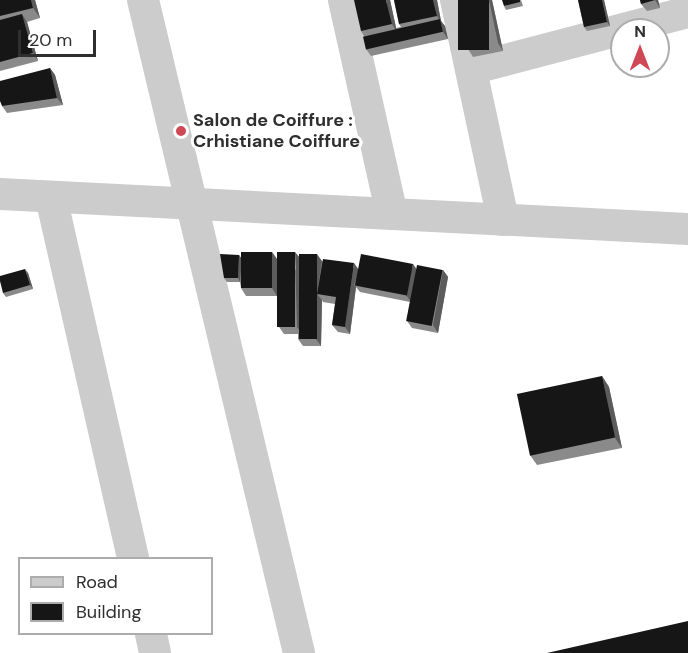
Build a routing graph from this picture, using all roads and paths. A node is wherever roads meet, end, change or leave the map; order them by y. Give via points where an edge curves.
1 (143, 0) edge
2 (344, 0) edge
3 (456, 0) edge
4 (688, 12) edge
5 (471, 69) junction
6 (0, 195) edge
7 (51, 197) junction
8 (190, 204) junction
9 (392, 214) junction
10 (503, 220) junction
11 (688, 229) edge
12 (134, 557) edge
13 (151, 635) edge
14 (155, 653) edge
15 (299, 653) edge

1 - 8 street
2 - 9 street
3 - 5 street
4 - 5 street
5 - 10 street
6 - 7 street
7 - 8 street
7 - 12 street
8 - 9 street
8 - 15 street
9 - 10 street
10 - 11 street
13 - 14 street

